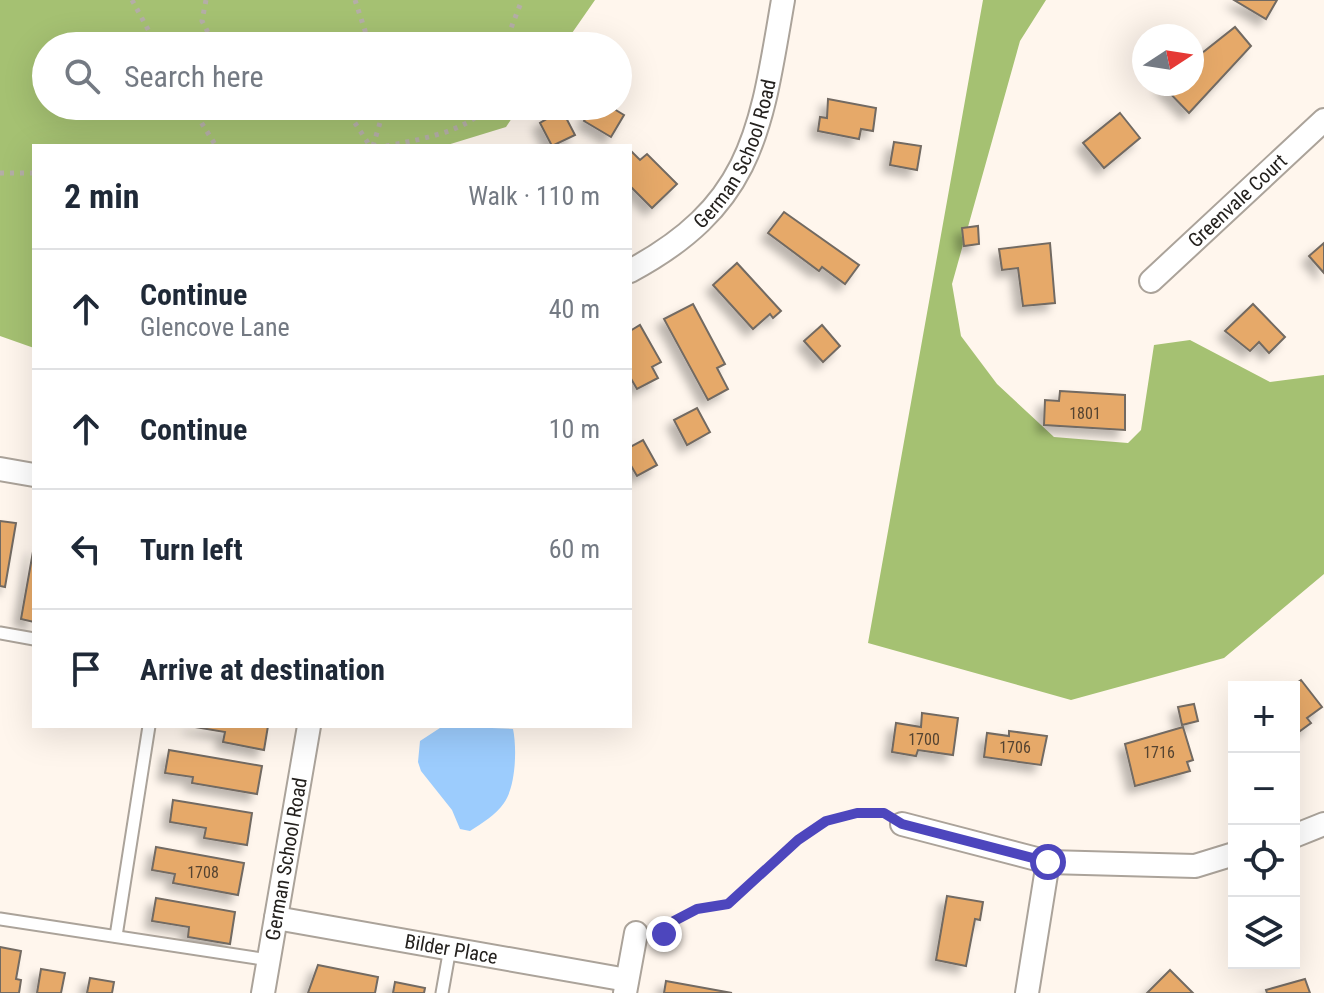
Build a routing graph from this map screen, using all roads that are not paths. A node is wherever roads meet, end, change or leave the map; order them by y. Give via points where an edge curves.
1 (783, 0) edge
2 (1324, 120) edge
3 (632, 270) edge
4 (1151, 281) dead end
5 (0, 469) edge
6 (32, 475) edge
7 (0, 633) edge
8 (32, 639) edge
9 (149, 728) edge
10 (309, 728) edge
11 (902, 824) road end
12 (1323, 829) edge
13 (1300, 835) edge
14 (1228, 856) edge
15 (1048, 862) junction
16 (276, 918) junction
17 (0, 919) edge
18 (636, 933) dead end
19 (116, 936) junction
20 (450, 948) junction
21 (269, 960) junction
22 (626, 986) edge
23 (263, 993) edge
24 (442, 993) edge
25 (1027, 993) edge

1 - 3 street, German School Road via 759,128 737,176 686,237
2 - 4 street, Greenvale Court
5 - 6 street
7 - 8 lane
9 - 19 lane
10 - 16 street, German School Road
11 - 15 street
12 - 13 street
14 - 15 street via 1195,866
15 - 25 street
16 - 20 street, Bilder Place
16 - 21 street, German School Road
17 - 19 lane
18 - 22 street
19 - 21 lane
20 - 22 street, Bilder Place
20 - 24 lane
21 - 23 street, German School Road

